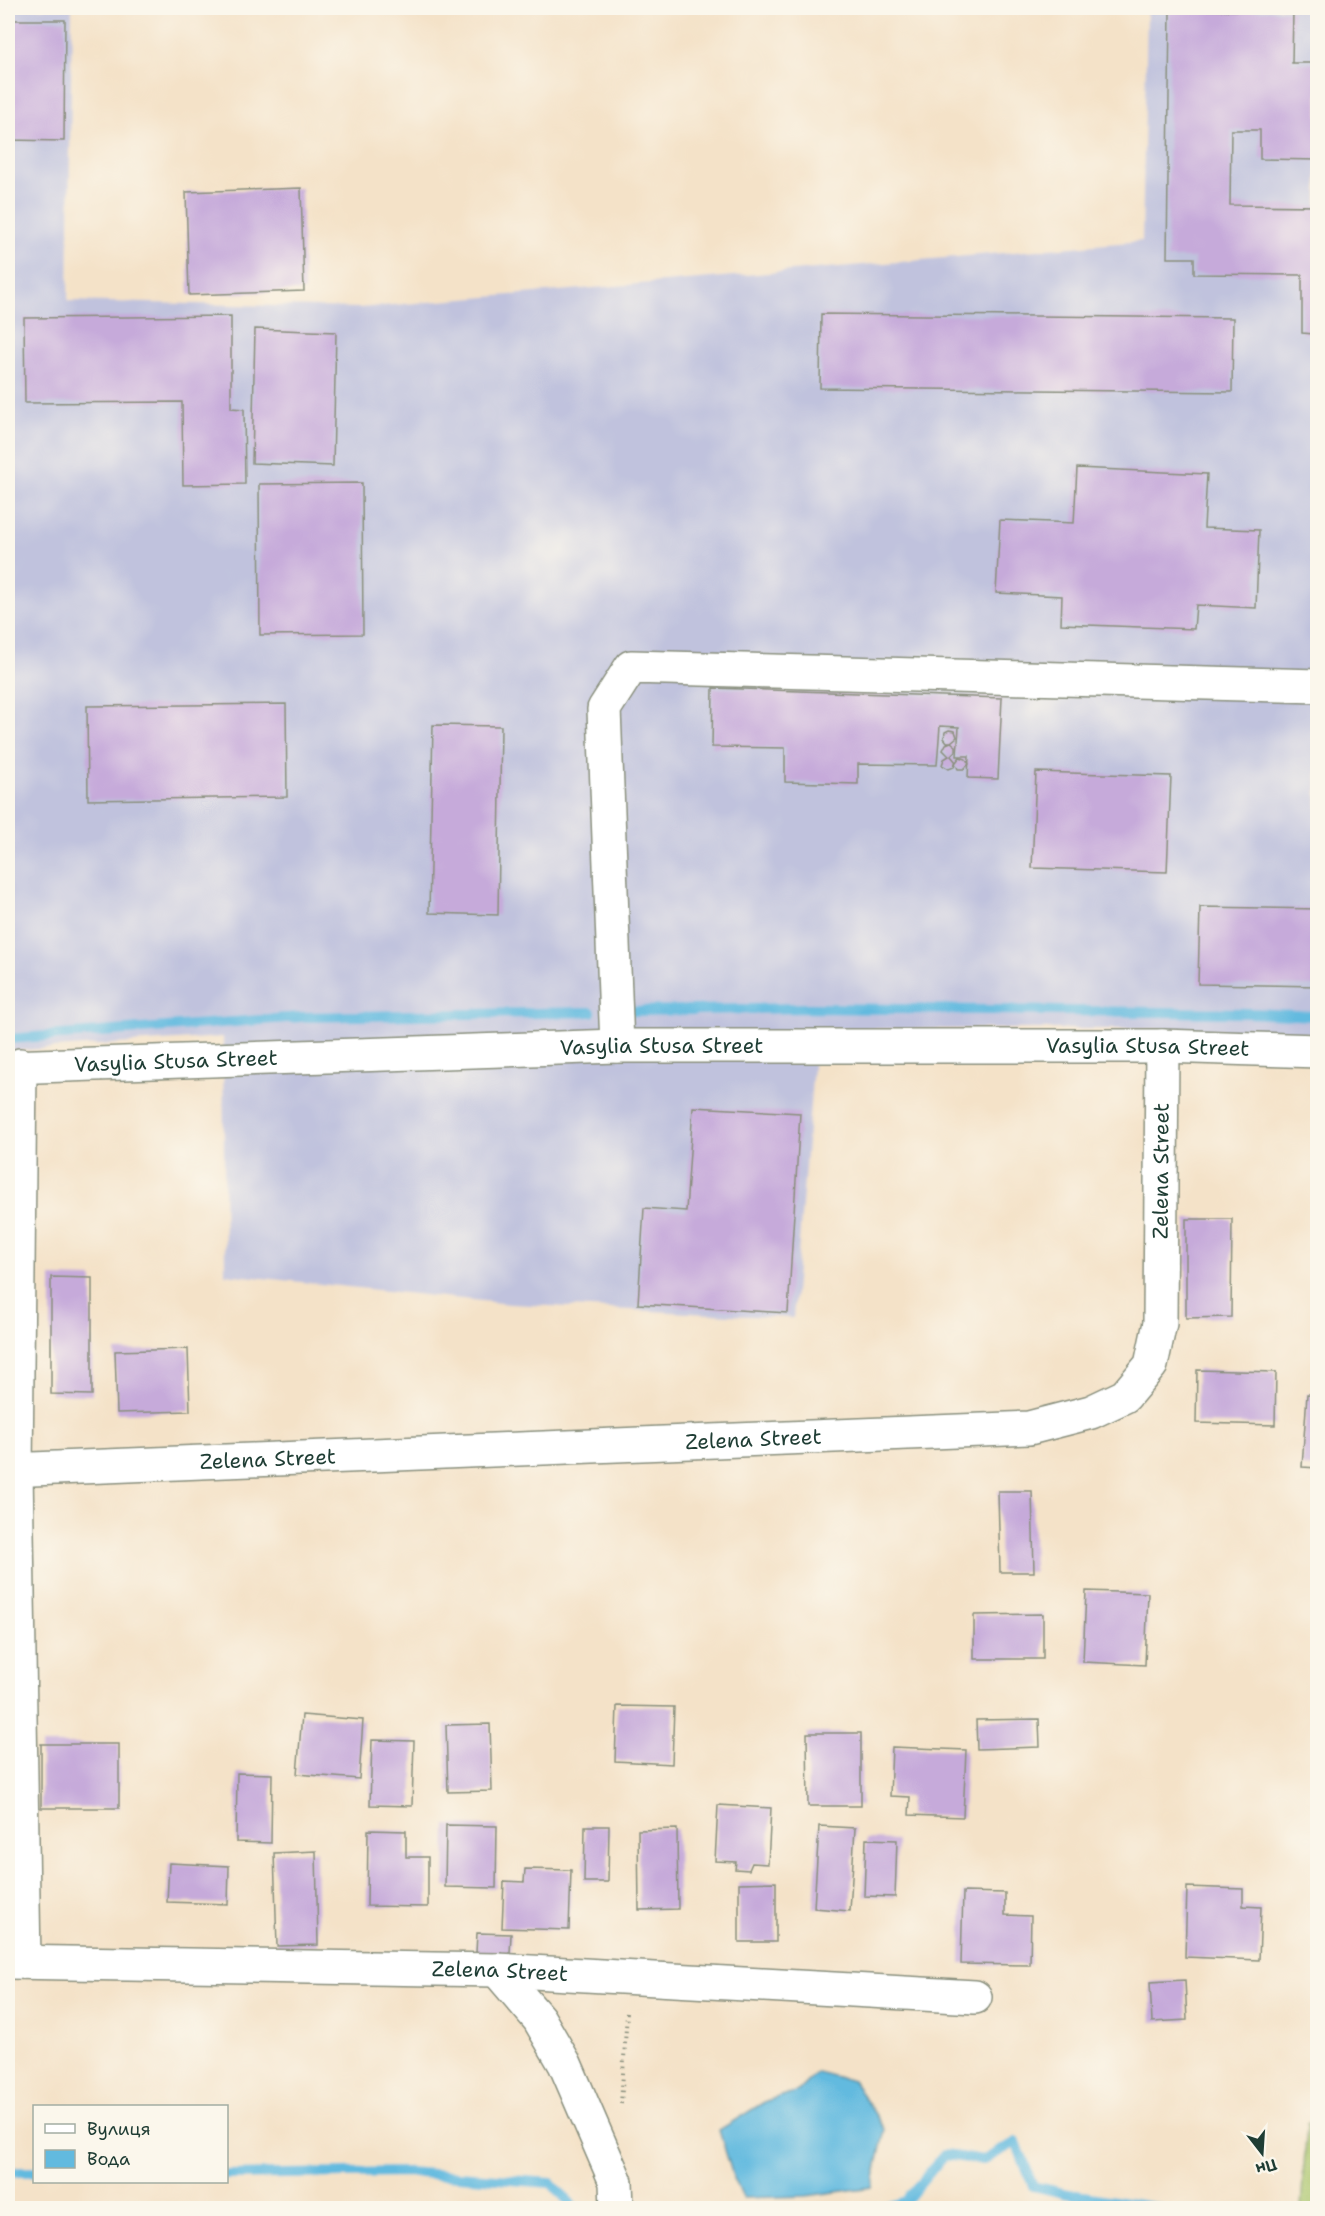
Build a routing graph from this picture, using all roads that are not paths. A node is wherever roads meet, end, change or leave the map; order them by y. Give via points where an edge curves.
1 (1317, 686) edge
2 (617, 1046) junction
3 (1162, 1046) junction
4 (1317, 1051) edge
5 (14, 1066) edge
6 (12, 1470) edge
7 (16, 1962) edge
8 (496, 1970) junction
9 (975, 1997) dead end
10 (616, 2208) edge

1 - 2 street via 632,667 603,710
2 - 3 street, Vasylia Stusa Street
2 - 5 street, Vasylia Stusa Street
3 - 4 street, Vasylia Stusa Street
3 - 6 street, Zelena Street via 1160,1323 1151,1365 1125,1396 1091,1412 1018,1429
5 - 6 street, Zelena Street
6 - 7 street, Zelena Street
7 - 8 street, Zelena Street
8 - 9 street, Zelena Street
8 - 10 street via 539,2019 565,2064 616,2182

